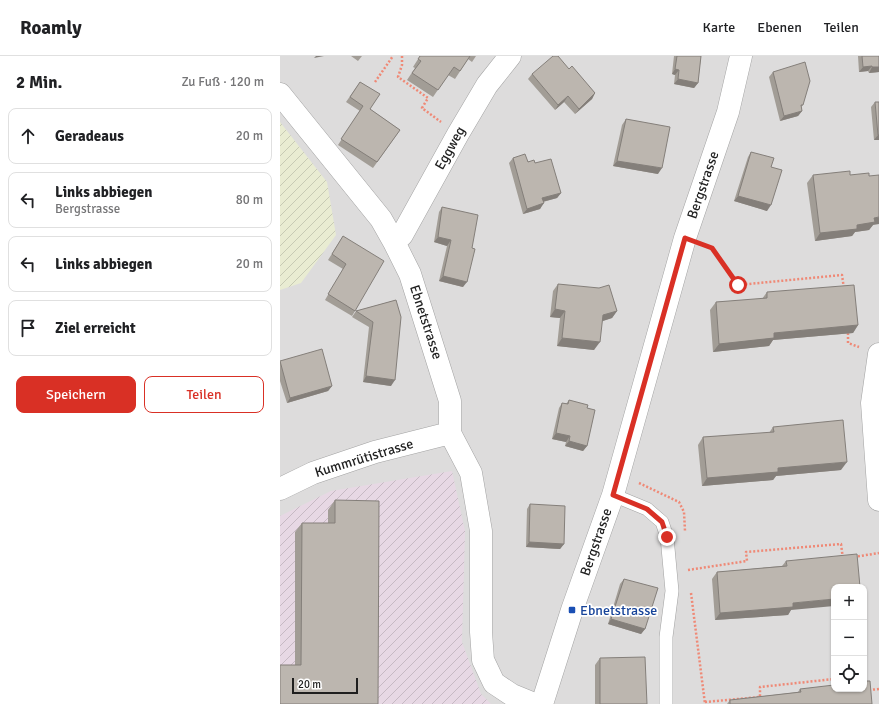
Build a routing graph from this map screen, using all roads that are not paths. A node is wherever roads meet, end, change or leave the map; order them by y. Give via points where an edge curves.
1 (510, 56) edge
2 (741, 56) edge
3 (280, 94) edge
4 (394, 242) junction
5 (879, 354) edge
6 (450, 434) junction
7 (280, 489) edge
8 (613, 495) junction
9 (879, 500) edge
10 (534, 704) edge
11 (542, 704) edge
12 (666, 704) edge

1 - 4 street, Eggweg via 486,85 402,235
2 - 8 street, Bergstrasse via 728,112 685,238
3 - 4 street, Ebnetstrasse via 380,220
4 - 6 street, Ebnetstrasse via 410,274 450,401
5 - 9 street via 872,403
6 - 7 street, Kummrütistrasse via 375,452 313,473
6 - 10 street, Ebnetstrasse via 471,473 481,531 483,660 494,683 512,695
8 - 11 street, Bergstrasse
8 - 12 lane via 647,509 662,522 667,537 672,591 666,637

